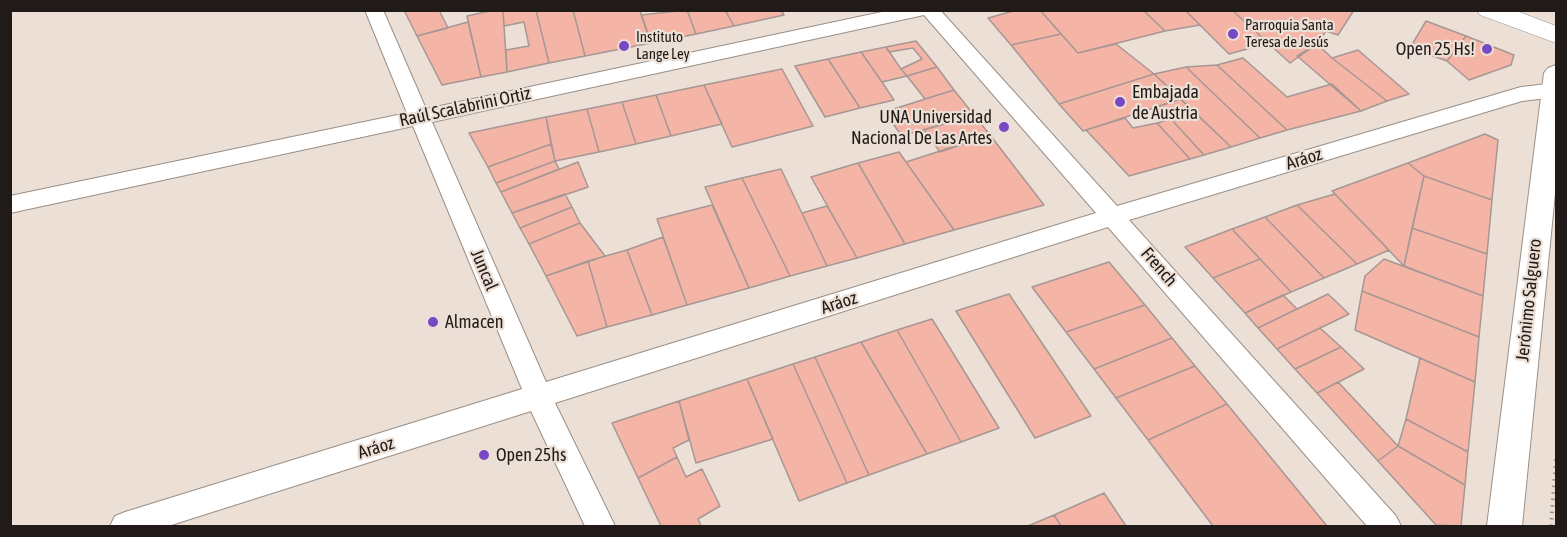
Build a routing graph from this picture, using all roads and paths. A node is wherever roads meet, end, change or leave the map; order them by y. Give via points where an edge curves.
1 (374, 10) edge
2 (920, 10) edge
3 (930, 10) edge
4 (1489, 10) edge
5 (1557, 35) edge
6 (1556, 84) edge
7 (418, 117) junction
8 (10, 205) edge
9 (1114, 216) junction
10 (539, 398) junction
11 (1557, 459) edge
12 (125, 526) edge
13 (600, 526) edge
14 (1386, 526) edge
15 (1504, 526) edge
16 (1551, 526) edge

1 - 7 street, Juncal
2 - 7 street, Raúl Scalabrini Ortiz
3 - 9 street, French
4 - 5 main road
6 - 9 street, Aráoz
6 - 15 street, Jerónimo Salguero
7 - 8 street, Raúl Scalabrini Ortiz
7 - 10 street, Juncal
9 - 10 street, Aráoz
9 - 14 street, French
10 - 12 street, Aráoz
10 - 13 street, Juncal
11 - 16 path

